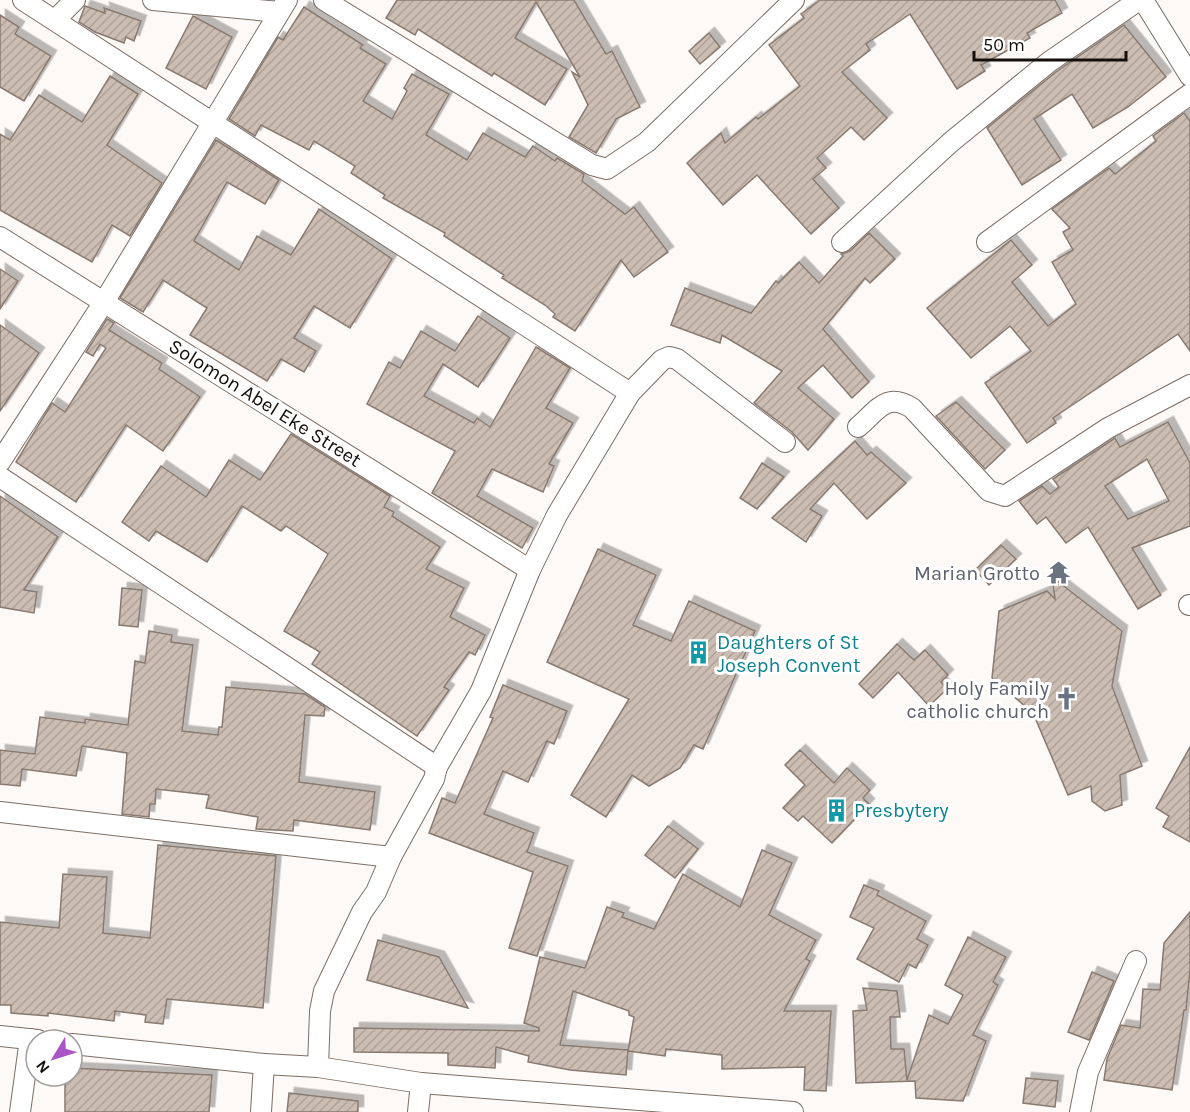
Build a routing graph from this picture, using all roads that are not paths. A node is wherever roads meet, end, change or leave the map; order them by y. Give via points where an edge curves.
1 (23, 0) edge
2 (75, 0) edge
3 (153, 0) edge
4 (324, 0) edge
5 (794, 0) edge
6 (1141, 0) edge
7 (283, 6) edge
8 (55, 20) junction
9 (1190, 76) edge
10 (1190, 93) edge
11 (212, 123) junction
12 (0, 237) edge
13 (842, 242) dead end
14 (987, 242) dead end
15 (104, 302) junction
16 (1190, 385) edge
17 (630, 393) junction
18 (858, 427) dead end
19 (785, 442) dead end
20 (0, 462) edge
21 (0, 477) edge
22 (530, 570) junction
23 (437, 767) junction
24 (0, 812) edge
25 (391, 857) junction
26 (1136, 961) dead end
27 (0, 1036) edge
28 (24, 1039) edge
29 (84, 1045) edge
30 (264, 1064) junction
31 (318, 1067) junction
32 (421, 1083) junction
33 (25, 1088) edge
34 (601, 1104) edge
35 (20, 1112) edge
36 (261, 1112) edge
37 (418, 1112) edge
38 (793, 1112) edge
39 (1080, 1112) edge

1 - 8 street
2 - 8 street
3 - 7 street
4 - 5 street via 592,165 607,169 647,142
6 - 9 street
6 - 13 street via 1049,62 951,142
7 - 11 street
8 - 11 street
10 - 14 street
11 - 15 street
11 - 17 street
12 - 15 street, Solomon Abel Eke Street
15 - 20 street
15 - 22 street, Solomon Abel Eke Street
16 - 18 street via 1108,428 1005,496 989,491 900,400 887,402
17 - 19 street via 662,360 672,357
17 - 22 street via 557,515
21 - 23 street
22 - 23 street via 481,691
23 - 25 street
24 - 25 street
25 - 31 street via 324,991
26 - 39 street via 1088,1072
27 - 28 street
29 - 30 street
30 - 31 street
30 - 36 street
31 - 32 street
32 - 34 street
32 - 37 street
33 - 35 street
34 - 38 street

